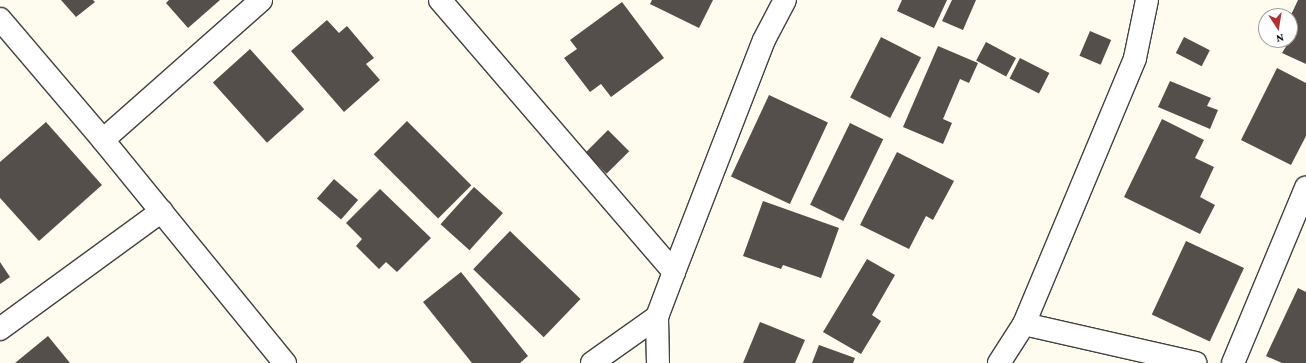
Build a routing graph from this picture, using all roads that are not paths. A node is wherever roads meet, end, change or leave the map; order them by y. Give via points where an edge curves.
1 (261, 0) edge
2 (440, 0) edge
3 (785, 0) edge
4 (1147, 0) edge
5 (0, 19) edge
6 (103, 140) junction
7 (1306, 188) edge
8 (162, 211) junction
9 (674, 272) junction
10 (657, 317) junction
11 (1024, 324) junction
12 (0, 330) edge
13 (285, 363) edge
14 (592, 363) edge
15 (658, 363) edge
16 (999, 363) edge
17 (1196, 363) edge
18 (1233, 363) edge

1 - 6 street
2 - 9 street
3 - 9 street via 764,40
4 - 11 street via 1135,58
5 - 6 street
6 - 8 street
7 - 18 street
8 - 12 street
8 - 13 street
9 - 10 street
10 - 14 street
10 - 15 street
11 - 16 street
11 - 17 street

